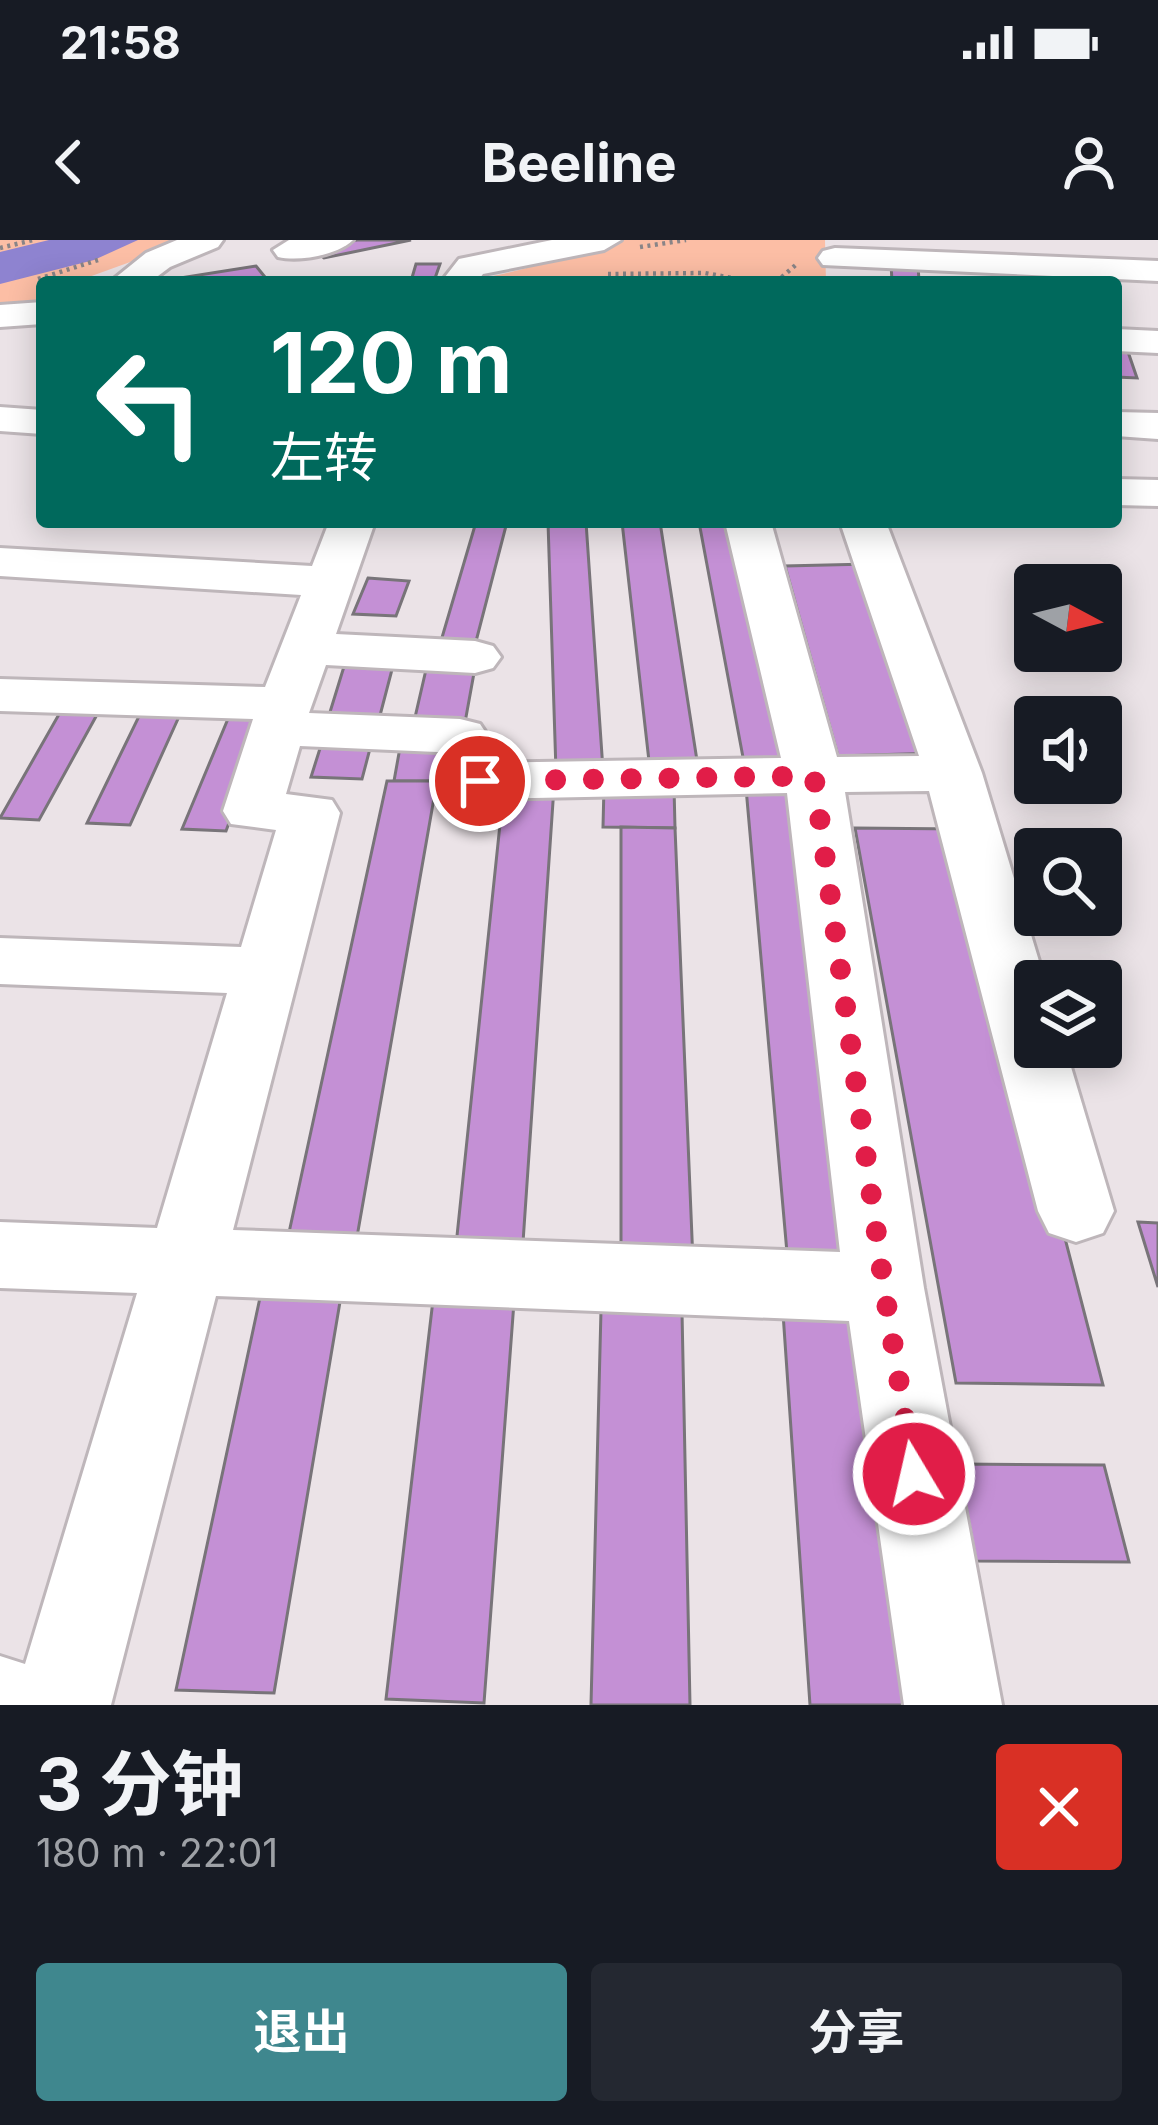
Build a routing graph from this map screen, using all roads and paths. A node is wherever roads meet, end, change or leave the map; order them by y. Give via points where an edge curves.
1 (33, 240) edge
2 (206, 240) edge
3 (336, 240) edge
4 (0, 248) edge
5 (290, 250) dead end
6 (602, 257) edge
7 (835, 260) edge
8 (116, 270) edge
9 (1158, 271) edge
10 (464, 276) edge
11 (689, 276) edge
12 (689, 276) edge
13 (741, 276) edge
14 (1122, 302) edge
15 (1158, 304) edge
16 (1122, 340) edge
17 (1158, 342) edge
18 (0, 419) edge
19 (36, 422) edge
20 (1122, 424) edge
21 (1158, 426) edge
22 (1122, 492) edge
23 (1158, 493) edge
24 (350, 528) edge
25 (750, 528) edge
26 (865, 528) edge
27 (0, 562) edge
28 (330, 582) junction
29 (475, 657) dead end
30 (289, 693) junction
31 (0, 695) edge
32 (953, 773) junction
33 (814, 776) junction
34 (0, 962) edge
35 (266, 970) junction
36 (1076, 1211) dead end
37 (0, 1255) edge
38 (189, 1262) junction
39 (884, 1288) junction
40 (62, 1705) edge
41 (953, 1705) edge

1 - 4 path
2 - 8 street
3 - 5 street
6 - 10 street via 471,266
6 - 11 path
7 - 9 street
12 - 13 path
14 - 15 street
16 - 17 street
18 - 19 street
20 - 21 street
22 - 23 street
24 - 28 street
25 - 33 street
26 - 32 street
27 - 28 street
28 - 30 street
29 - 30 street
30 - 31 street
30 - 33 street via 470,759
30 - 35 street via 253,811 311,813
32 - 33 street
32 - 36 street
33 - 39 street
34 - 35 street
35 - 38 street
37 - 38 street
38 - 39 street
38 - 40 street
39 - 41 street

